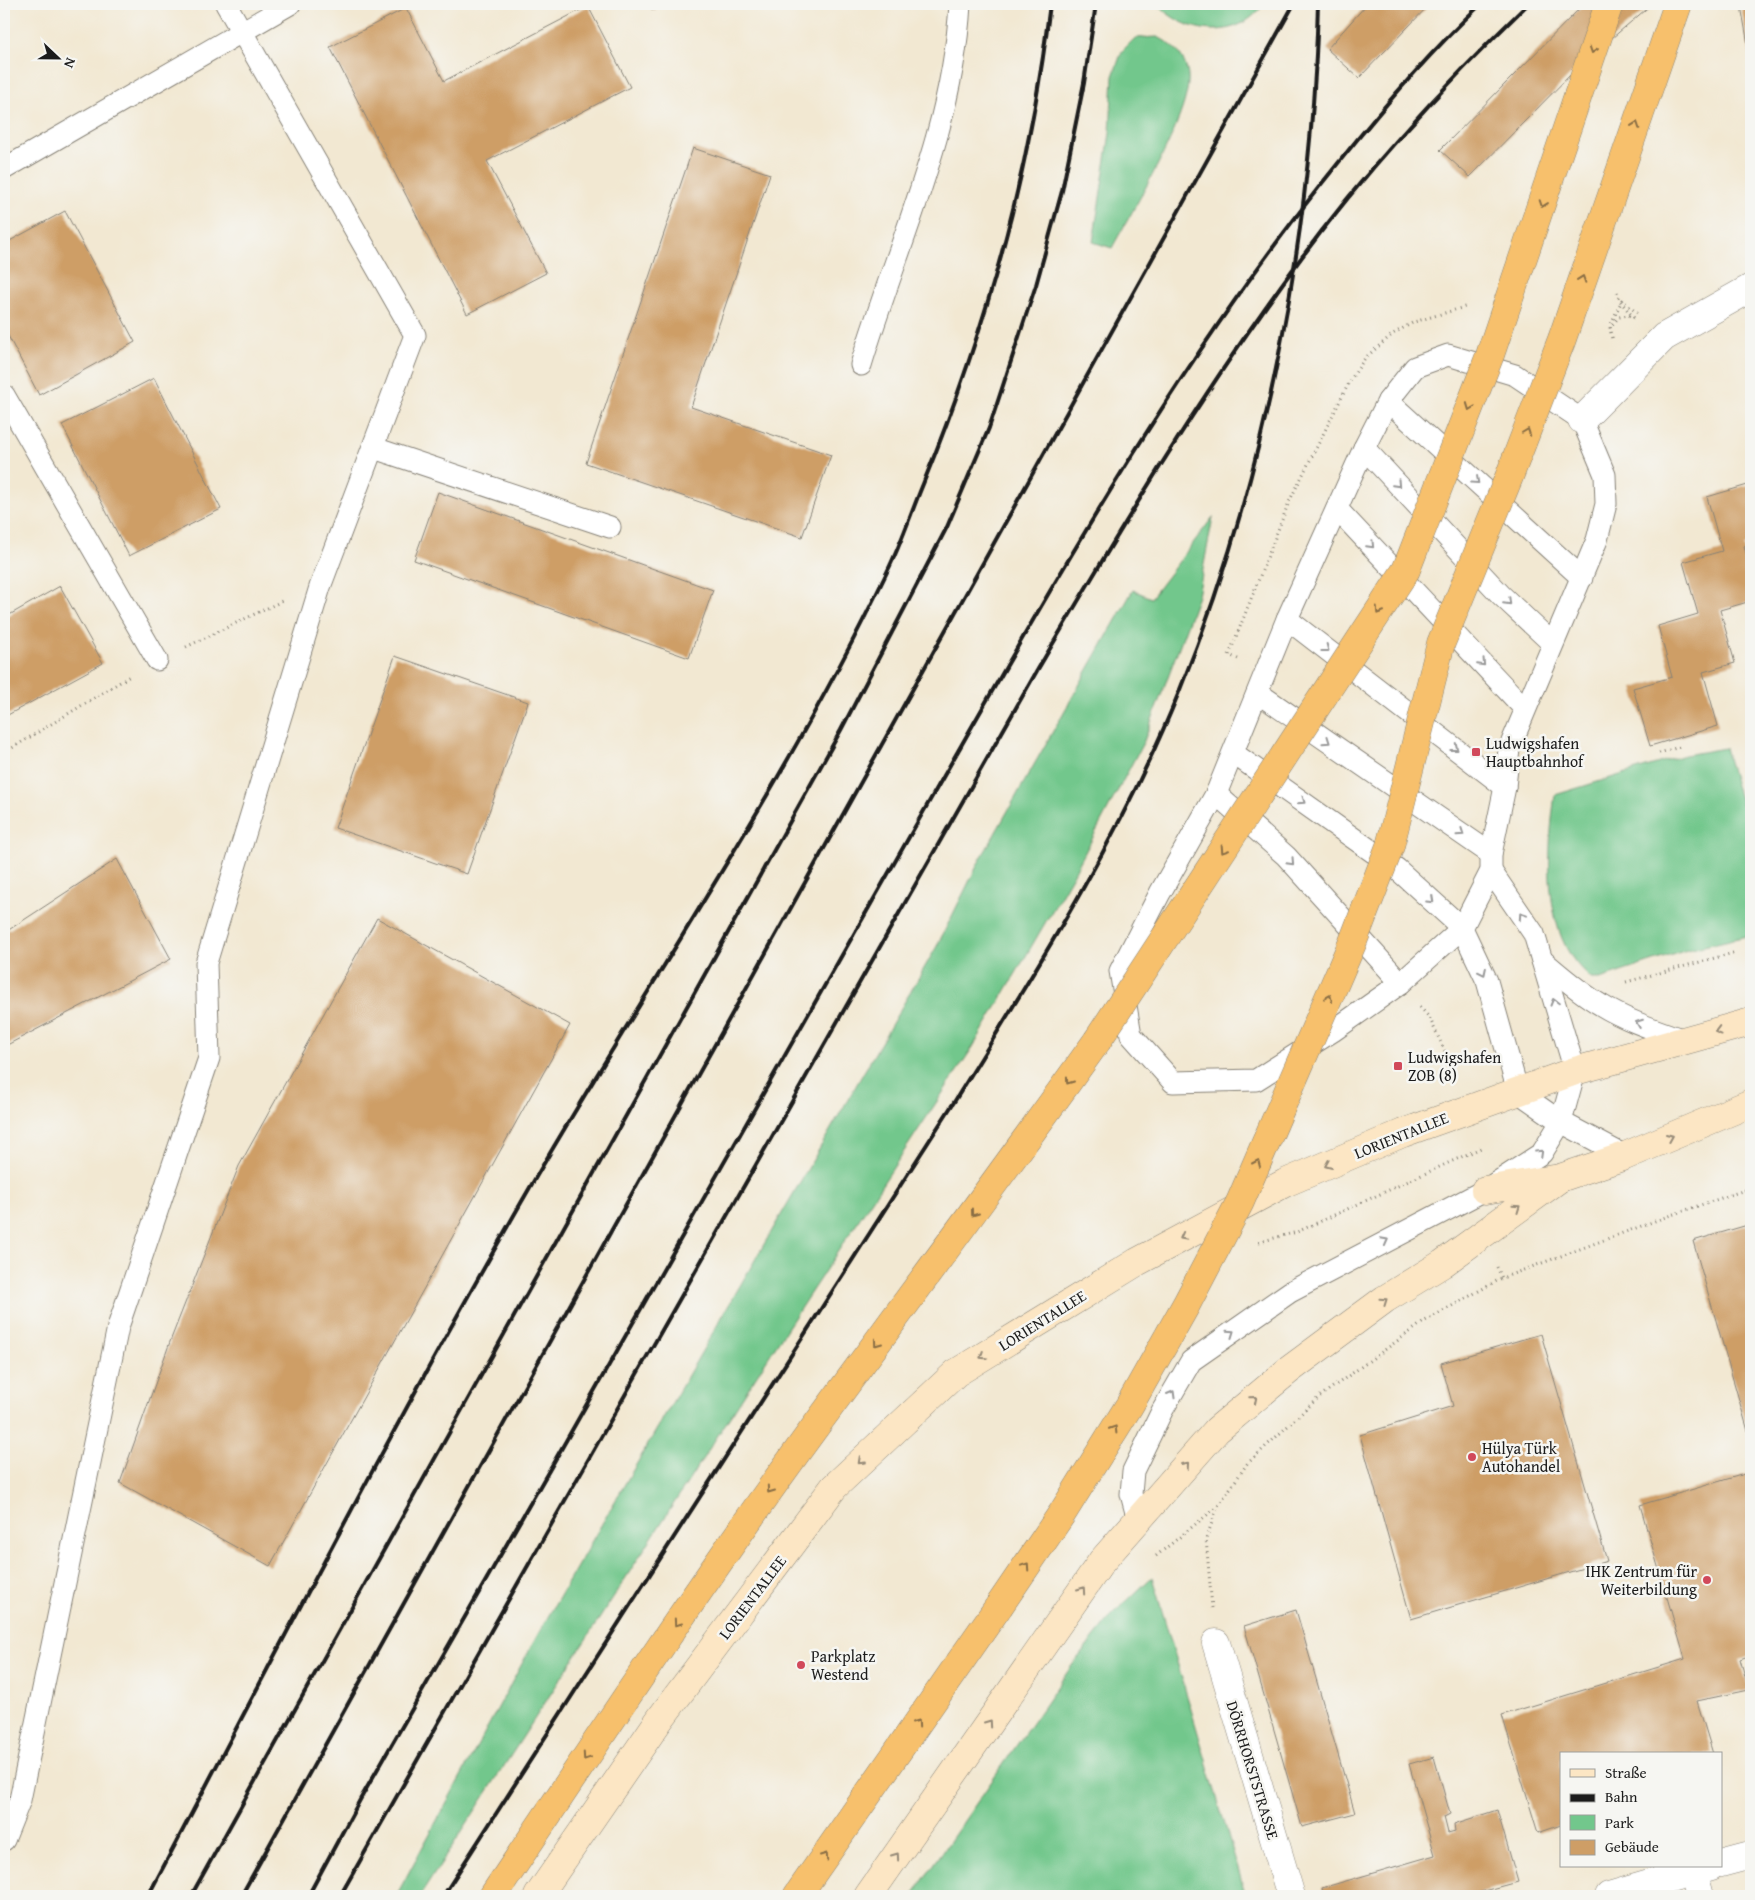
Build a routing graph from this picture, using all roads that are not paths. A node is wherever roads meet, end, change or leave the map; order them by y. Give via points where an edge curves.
1 (226, 4) edge
2 (290, 4) edge
3 (960, 4) edge
4 (1609, 4) edge
5 (1678, 4) edge
6 (242, 32) junction
7 (4, 169) edge
8 (1751, 288) edge
9 (861, 365) dead end
10 (4, 395) edge
11 (1388, 401) junction
12 (1582, 420) junction
13 (374, 448) junction
14 (1364, 448) junction
15 (1337, 509) junction
16 (610, 527) dead end
17 (1582, 578) junction
18 (1287, 620) junction
19 (1552, 643) junction
20 (156, 660) dead end
21 (1258, 693) junction
22 (1525, 709) junction
23 (1233, 753) junction
24 (1505, 787) junction
25 (1216, 794) junction
26 (1491, 862) junction
27 (1462, 928) junction
28 (1542, 960) junction
29 (1400, 983) junction
30 (1751, 1022) edge
31 (1684, 1040) junction
32 (1575, 1071) junction
33 (1518, 1092) junction
34 (1751, 1103) edge
35 (1561, 1122) junction
36 (1625, 1156) junction
37 (1560, 1178) junction
38 (1485, 1190) junction
39 (1138, 1520) junction
40 (1216, 1644) road end
41 (4, 1840) edge
42 (1751, 1855) edge
43 (1722, 1864) edge
44 (1701, 1878) edge
45 (493, 1896) edge
46 (538, 1896) edge
47 (797, 1896) edge
48 (868, 1896) edge
49 (1291, 1896) edge
50 (1609, 1896) edge

1 - 6 lane
2 - 6 lane
3 - 9 lane via 958,44 932,158
4 -> 45 highway, bridge via 1490,355 1406,570 1097,1041 798,1450 664,1641
47 -> 5 highway, bridge via 1063,1512 1129,1406 1240,1202 1352,944 1390,846 1441,643 1558,348
6 - 7 lane
6 - 13 lane via 415,335
8 - 12 street via 1664,337
10 - 20 lane
11 - 12 lane via 1415,367 1448,355 1515,375
11 - 14 lane
11 -> 17 lane
12 - 17 lane via 1605,475 1606,504 1597,540
13 - 16 lane
13 - 41 lane via 320,587 206,963 209,1058 118,1327 20,1800
14 - 15 lane
14 -> 19 lane via 1501,595
15 - 18 lane
15 -> 22 lane
17 - 19 lane
18 - 21 lane
18 -> 24 lane
19 - 22 lane
21 - 23 lane
21 -> 26 lane
22 - 24 lane via 1509,749
23 - 25 lane
23 -> 27 lane via 1397,869
24 - 26 lane
25 -> 29 lane via 1286,856
25 - 29 lane via 1120,972 1131,1035 1173,1082 1256,1080
26 - 27 lane
28 -> 26 lane via 1534,934
27 - 29 lane
27 -> 33 lane via 1487,981
31 -> 28 lane via 1601,1006
32 -> 28 lane
30 -> 31 main road, LORIENTALLEE
31 - 32 main road, LORIENTALLEE
32 - 33 main road, LORIENTALLEE
32 - 35 lane
33 - 35 lane
33 -> 46 main road, LORIENTALLEE via 1403,1133 1285,1183 1137,1262 956,1373 834,1487 660,1719
36 -> 34 main road
35 - 36 lane
38 -> 35 lane via 1542,1153
36 - 37 main road
37 - 38 main road
39 -> 37 main road via 1217,1430 1289,1370
39 -> 38 lane via 1131,1494 1133,1471 1191,1361 1290,1292
48 -> 39 main road via 1102,1561
40 - 49 street, DÖRRHORSTSTRASSE
42 - 43 street
44 - 50 street

